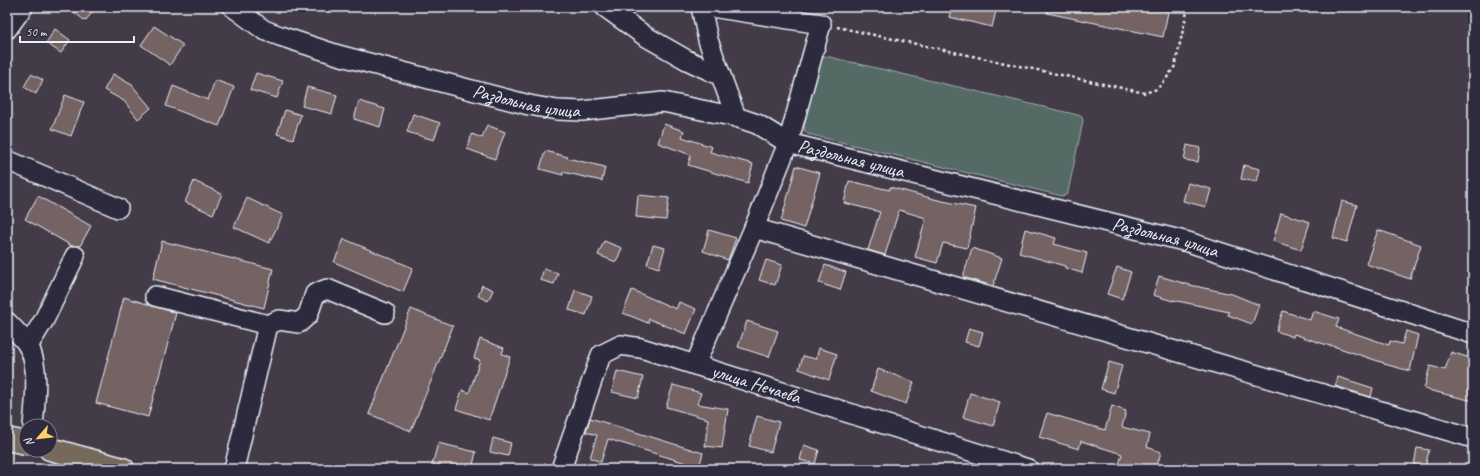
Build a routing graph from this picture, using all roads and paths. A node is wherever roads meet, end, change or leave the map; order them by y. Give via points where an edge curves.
1 (23, 7) edge
2 (233, 7) edge
3 (605, 7) edge
4 (701, 7) edge
5 (711, 7) edge
6 (1188, 7) edge
7 (821, 24) junction
8 (7, 28) edge
9 (721, 76) junction
10 (736, 117) junction
11 (788, 143) junction
12 (7, 160) edge
13 (118, 208) dead end
14 (754, 228) junction
15 (75, 256) dead end
16 (155, 296) dead end
17 (385, 313) dead end
18 (7, 322) edge
19 (268, 325) junction
20 (1473, 334) edge
21 (28, 346) junction
22 (695, 365) junction
23 (34, 418) edge
24 (1473, 438) edge
25 (7, 439) edge
26 (18, 441) edge
27 (58, 451) edge
28 (123, 469) edge
29 (234, 469) edge
30 (561, 469) edge
31 (1028, 469) edge

1 - 8 street
2 - 10 street, Раздольная улица via 264,30 280,36 338,55 529,105 582,111 663,102
3 - 9 street via 645,36
4 - 9 street via 708,40
5 - 7 street
6 - 7 path via 1175,66 1156,89 1146,93
7 - 11 street
9 - 10 street
10 - 11 street, Раздольная улица via 757,124
11 - 14 street
11 - 20 street, Раздольная улица via 1188,242
12 - 13 street
14 - 22 street
14 - 24 street
15 - 21 street via 44,320
16 - 19 street
17 - 19 street via 327,289 316,294 308,315 299,323 279,320
18 - 21 street
19 - 29 street
21 - 23 street via 34,367
22 - 30 street, улица Нечаева via 640,348 621,345 600,355
22 - 31 street, улица Нечаева
25 - 26 main road
27 - 28 main road

